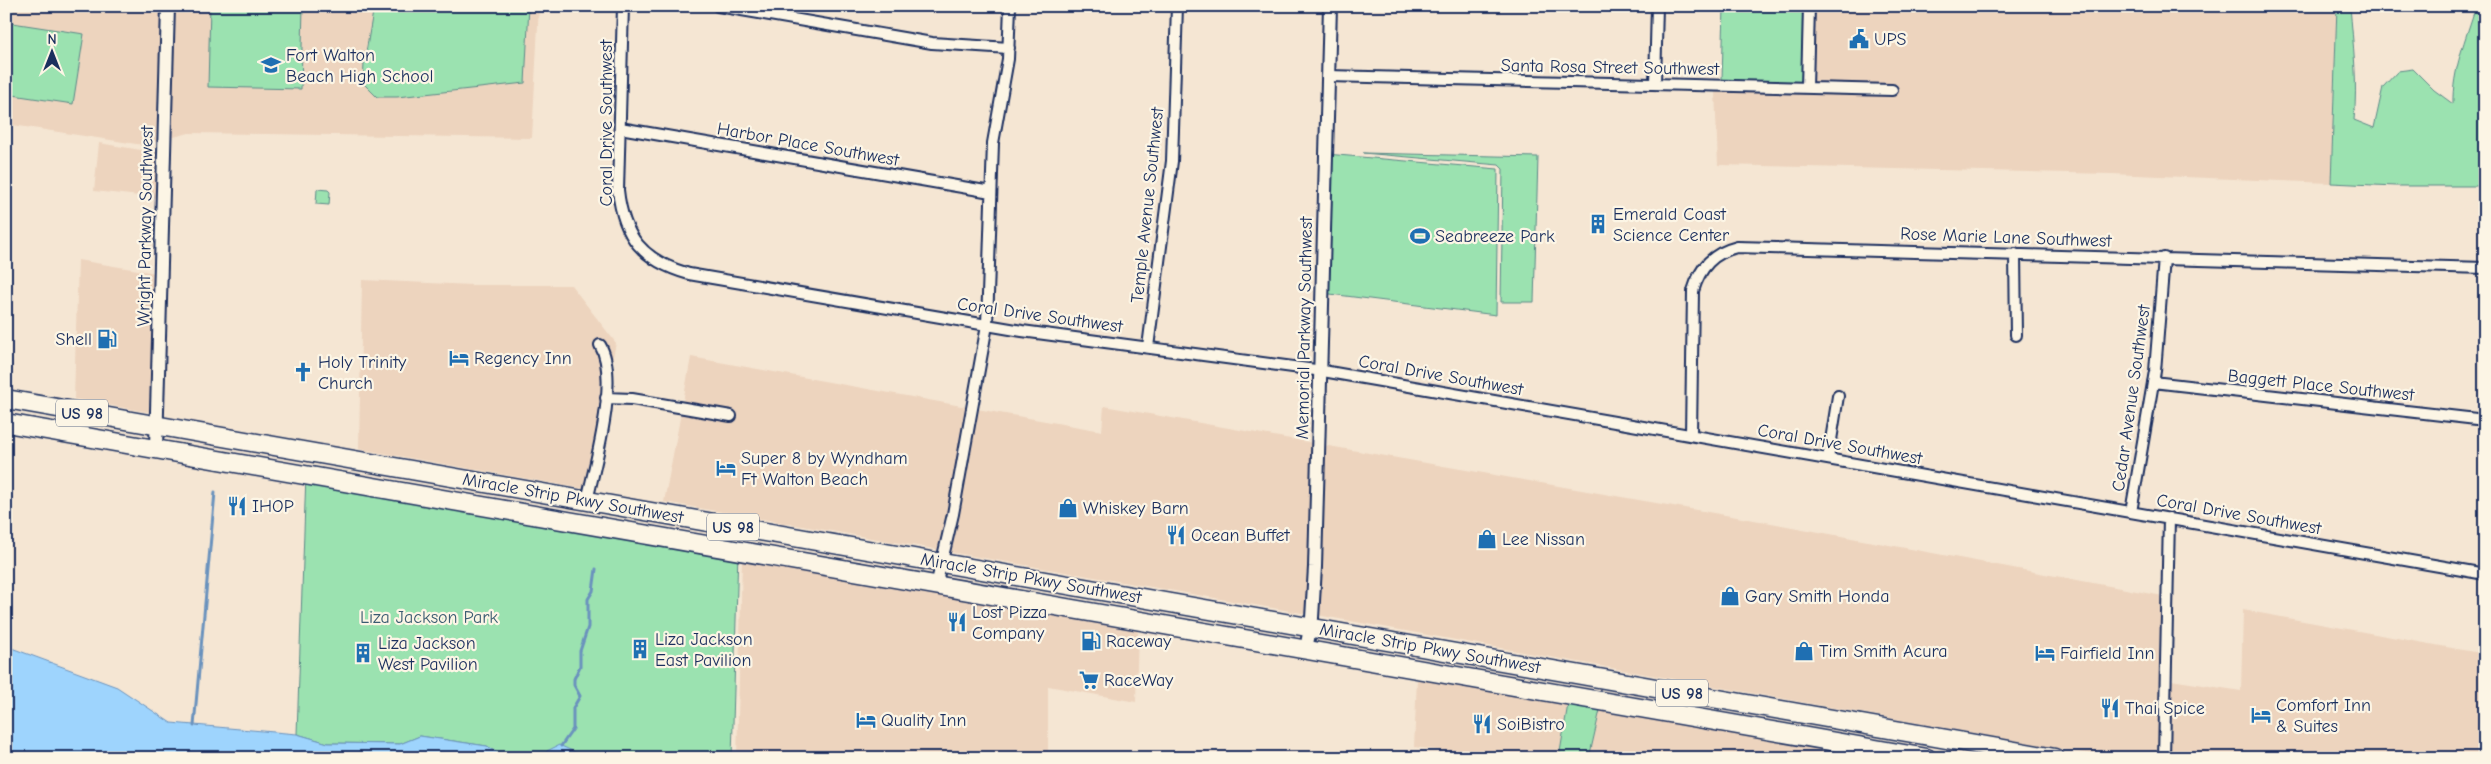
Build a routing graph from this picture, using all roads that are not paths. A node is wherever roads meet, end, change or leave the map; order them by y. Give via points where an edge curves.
1 (168, 6) edge
2 (623, 6) edge
3 (718, 6) edge
4 (1010, 6) edge
5 (1177, 6) edge
6 (1330, 6) edge
7 (1657, 6) edge
8 (1809, 6) edge
9 (1009, 48) junction
10 (1328, 76) junction
11 (1655, 84) junction
12 (1807, 88) junction
13 (1892, 90) dead end
14 (620, 128) junction
15 (991, 192) junction
16 (2015, 254) junction
17 (2164, 258) junction
18 (2485, 268) edge
19 (987, 325) junction
20 (2016, 335) dead end
21 (600, 345) dead end
22 (1148, 347) junction
23 (1320, 370) junction
24 (2153, 382) junction
25 (1838, 396) dead end
26 (606, 398) junction
27 (6, 399) edge
28 (731, 416) dead end
29 (2485, 420) edge
30 (6, 423) edge
31 (157, 426) junction
32 (1691, 435) junction
33 (156, 448) junction
34 (1828, 459) junction
35 (587, 501) junction
36 (2131, 512) junction
37 (2169, 518) junction
38 (942, 563) junction
39 (2485, 574) edge
40 (936, 586) junction
41 (1310, 627) junction
42 (1306, 649) junction
43 (1927, 758) edge
44 (2055, 758) edge
45 (2164, 758) edge

1 - 31 street, Wright Parkway Southwest
2 - 14 street, Coral Drive Southwest
3 - 9 street via 932,43
4 - 9 street
5 - 22 street, Temple Avenue Southwest via 1172,161
6 - 10 street, Memorial Parkway Southwest
7 - 11 street
8 - 12 street
9 - 15 street via 994,135
10 - 11 street, Santa Rosa Street Southwest
10 - 23 street, Memorial Parkway Southwest
11 - 12 street, Santa Rosa Street Southwest
12 - 13 street, Santa Rosa Street Southwest
14 - 15 street, Harbor Place Southwest
14 - 19 street, Coral Drive Southwest via 618,190 623,216 640,247 663,265 689,274
15 - 19 street
16 - 17 street, Rose Marie Lane Southwest
16 - 20 street
16 - 32 street, Rose Marie Lane Southwest via 1755,246 1737,247 1715,256 1701,270 1694,291
17 - 18 street, Rose Marie Lane Southwest
17 - 24 street, Cedar Avenue Southwest
19 - 22 street, Coral Drive Southwest
19 - 38 street
21 - 26 street via 606,356
22 - 23 street, Coral Drive Southwest
23 - 32 street, Coral Drive Southwest
23 - 41 street, Memorial Parkway Southwest via 1315,567
24 - 29 street, Baggett Place Southwest
24 - 36 street, Cedar Avenue Southwest
25 - 34 street
26 - 28 street via 632,399
26 - 35 street via 606,419
27 - 31 highway, Miracle Strip Pkwy Southwest / US 98
30 - 33 highway, Miracle Strip Pkwy Southwest / US 98
31 - 33 street, Wright Parkway Southwest
31 - 35 highway, Miracle Strip Pkwy Southwest / US 98
32 - 34 street, Coral Drive Southwest
33 - 40 highway, Miracle Strip Pkwy Southwest / US 98
34 - 36 street, Coral Drive Southwest
35 - 38 highway, Miracle Strip Pkwy Southwest / US 98
36 - 37 street, Coral Drive Southwest
37 - 39 street, Coral Drive Southwest
37 - 45 street
38 - 40 street
38 - 41 highway, Miracle Strip Pkwy Southwest / US 98
40 - 42 highway, Miracle Strip Pkwy Southwest / US 98
41 - 42 street, Memorial Parkway Southwest
41 - 44 highway, Miracle Strip Pkwy Southwest / US 98
42 - 43 highway, Miracle Strip Pkwy Southwest / US 98

